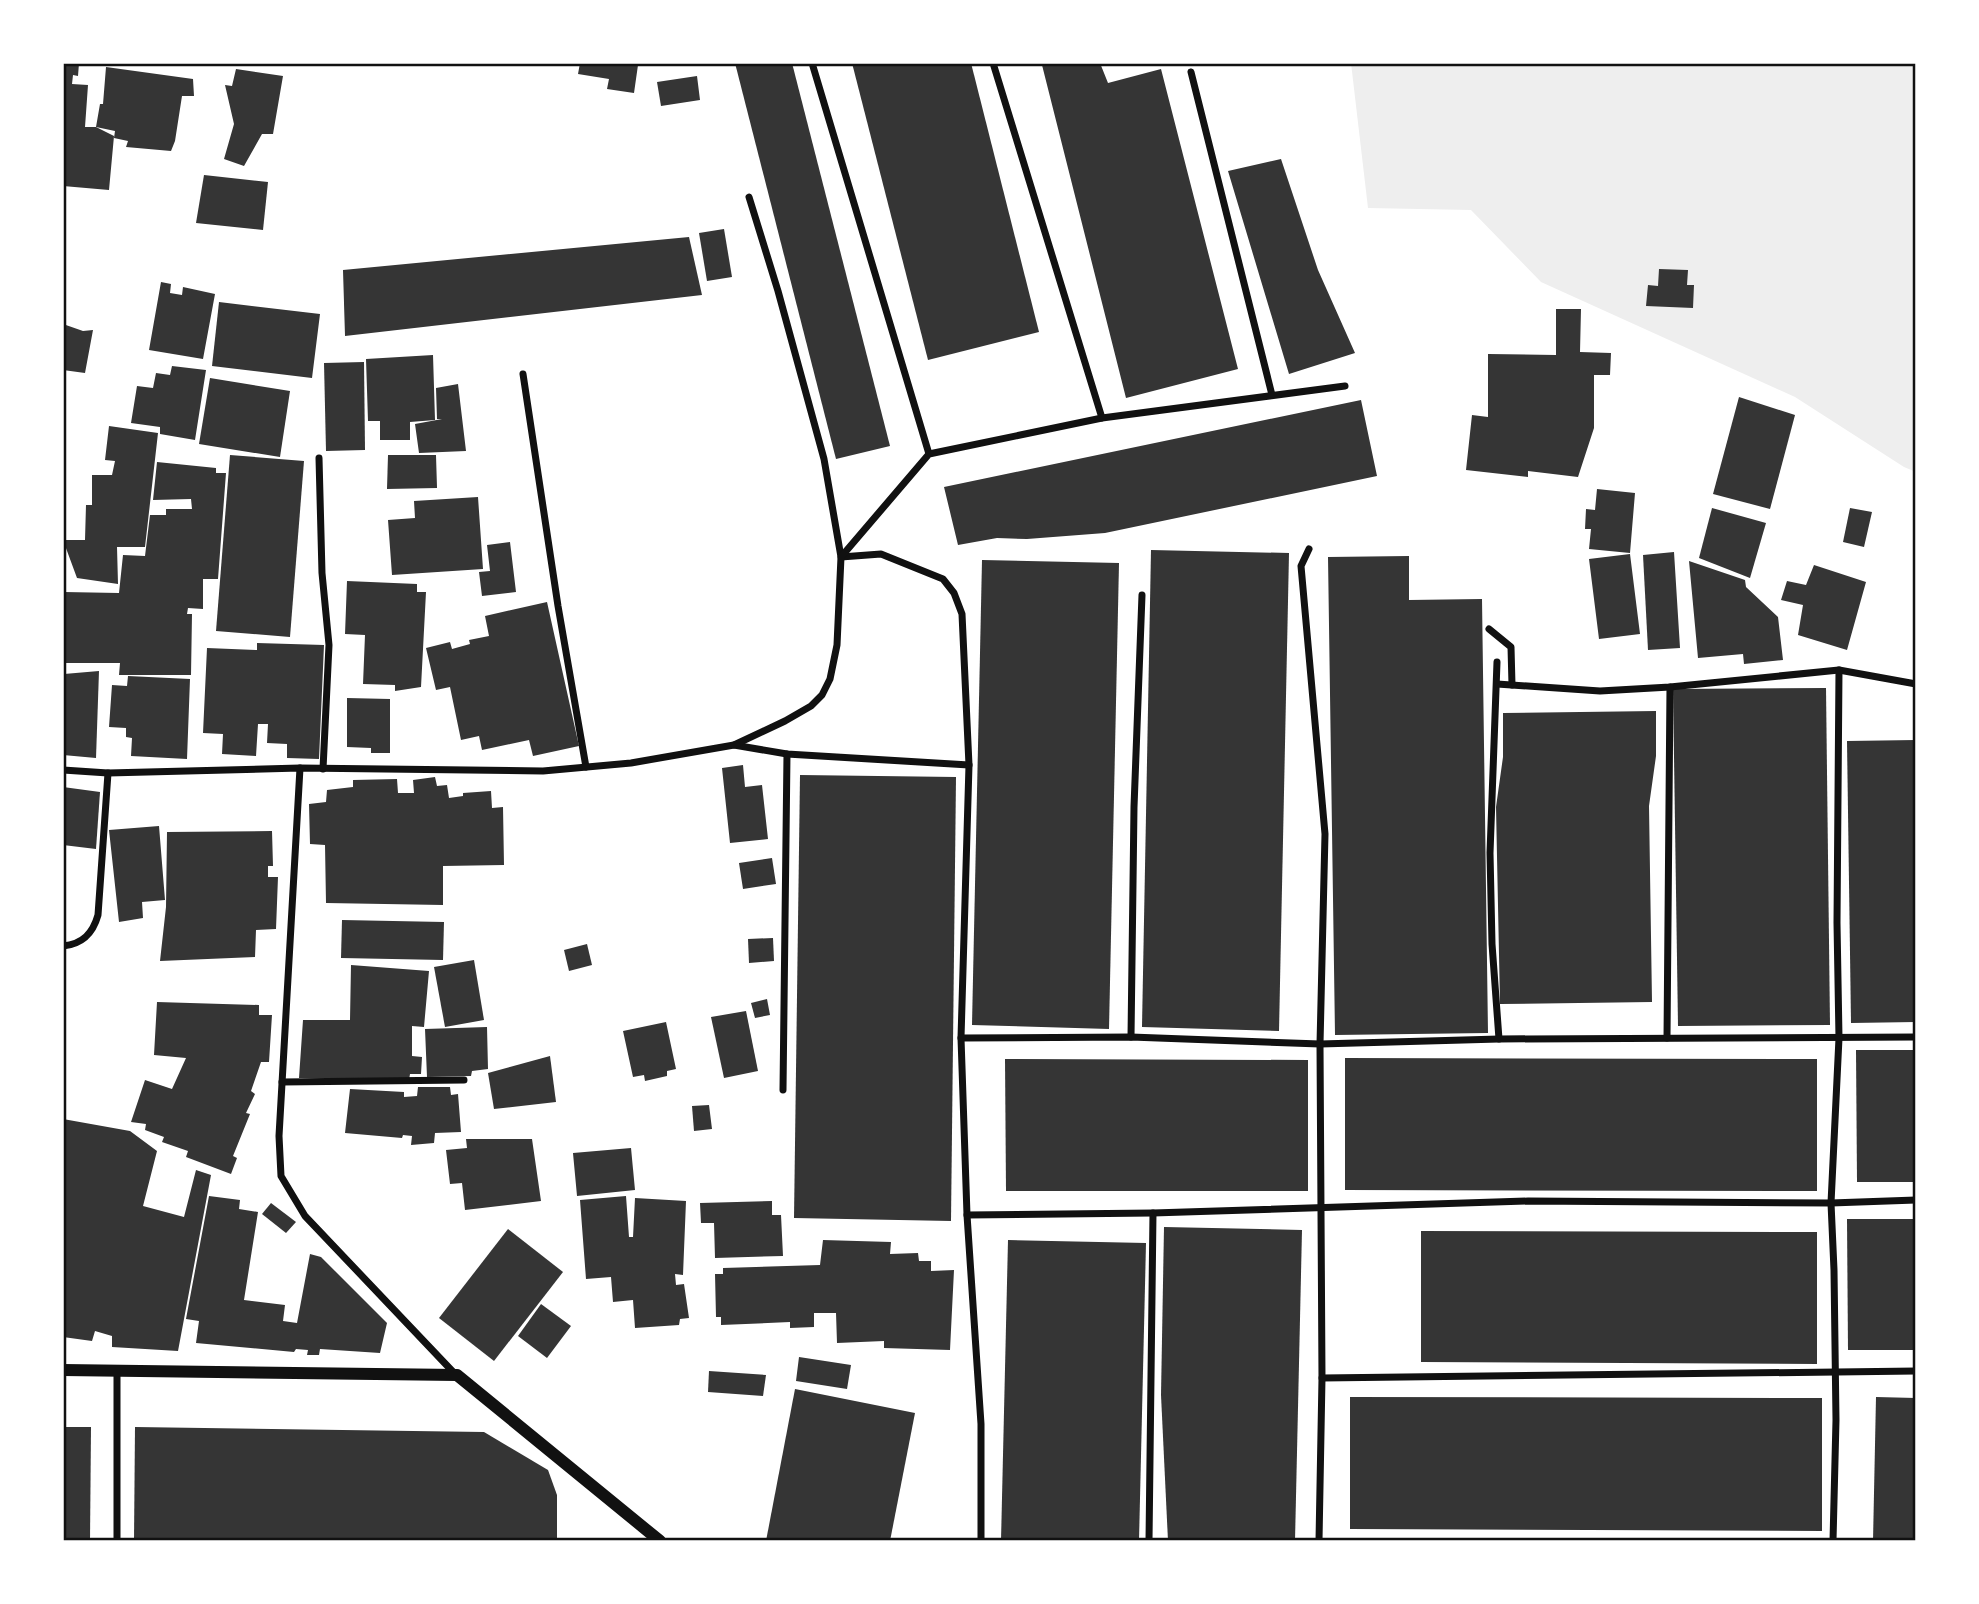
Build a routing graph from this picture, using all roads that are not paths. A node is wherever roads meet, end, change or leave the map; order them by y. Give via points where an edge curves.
1 (812, 63) edge
2 (993, 63) edge
3 (1191, 72) dead end
4 (749, 197) dead end
5 (523, 374) dead end
6 (1345, 386) dead end
7 (1272, 395) junction
8 (1102, 418) junction
9 (929, 454) junction
10 (319, 458) dead end
11 (1309, 549) dead end
12 (841, 557) junction
13 (1142, 595) dead end
14 (1489, 629) dead end
15 (1497, 662) dead end
16 (1839, 670) junction
17 (1497, 684) junction
18 (1916, 684) edge
19 (1512, 685) junction
20 (1670, 687) junction
21 (734, 745) junction
22 (787, 754) junction
23 (969, 765) junction
24 (586, 767) junction
25 (300, 768) junction
26 (323, 769) junction
27 (63, 770) edge
28 (108, 773) junction
29 (63, 946) edge
30 (1131, 1037) junction
31 (1916, 1037) edge
32 (961, 1038) junction
33 (1667, 1038) junction
34 (1839, 1038) junction
35 (1499, 1039) junction
36 (1320, 1044) junction
37 (464, 1080) dead end
38 (282, 1082) junction
39 (783, 1090) dead end
40 (1916, 1200) edge
41 (1831, 1203) junction
42 (1322, 1207) junction
43 (1153, 1213) junction
44 (967, 1215) junction
45 (63, 1370) edge
46 (117, 1371) junction
47 (1916, 1371) edge
48 (1835, 1373) junction
49 (457, 1375) junction
50 (1322, 1378) junction
51 (117, 1541) edge
52 (660, 1541) edge
53 (981, 1541) edge
54 (1149, 1541) edge
55 (1320, 1541) edge
56 (1833, 1541) edge

1 - 9 street
2 - 8 street
3 - 7 street
4 - 12 street via 824,460
5 - 24 street
6 - 7 street
7 - 8 street
8 - 9 street
9 - 12 street
10 - 26 street via 329,645
11 - 36 street via 1301,566 1325,834
12 - 21 street via 836,645 822,695 785,721
12 - 23 street via 881,554 943,579 954,593 962,614
13 - 30 street
14 - 19 street via 1511,647
15 - 17 street
16 - 18 street
16 - 20 street
16 - 34 street
17 - 19 street
17 - 35 street via 1492,944
19 - 20 street via 1600,691
20 - 33 street
21 - 22 street
21 - 24 street
22 - 23 street
22 - 39 street
23 - 32 street
24 - 26 street via 543,771
25 - 26 street
25 - 28 street
25 - 38 street
27 - 28 street
28 - 29 street via 94,931
30 - 32 street
30 - 36 street
31 - 34 street
32 - 44 street
33 - 34 street
33 - 35 street
34 - 41 street
35 - 36 street
36 - 42 street
37 - 38 street
38 - 49 street via 281,1176 305,1216
40 - 41 street
41 - 42 street via 1528,1201
41 - 48 street
42 - 43 street
42 - 50 street
43 - 44 street
43 - 54 street
44 - 53 street via 981,1424
45 - 46 street
46 - 49 street
46 - 51 street
47 - 48 street
48 - 50 street
48 - 56 street
49 - 52 street
50 - 55 street

